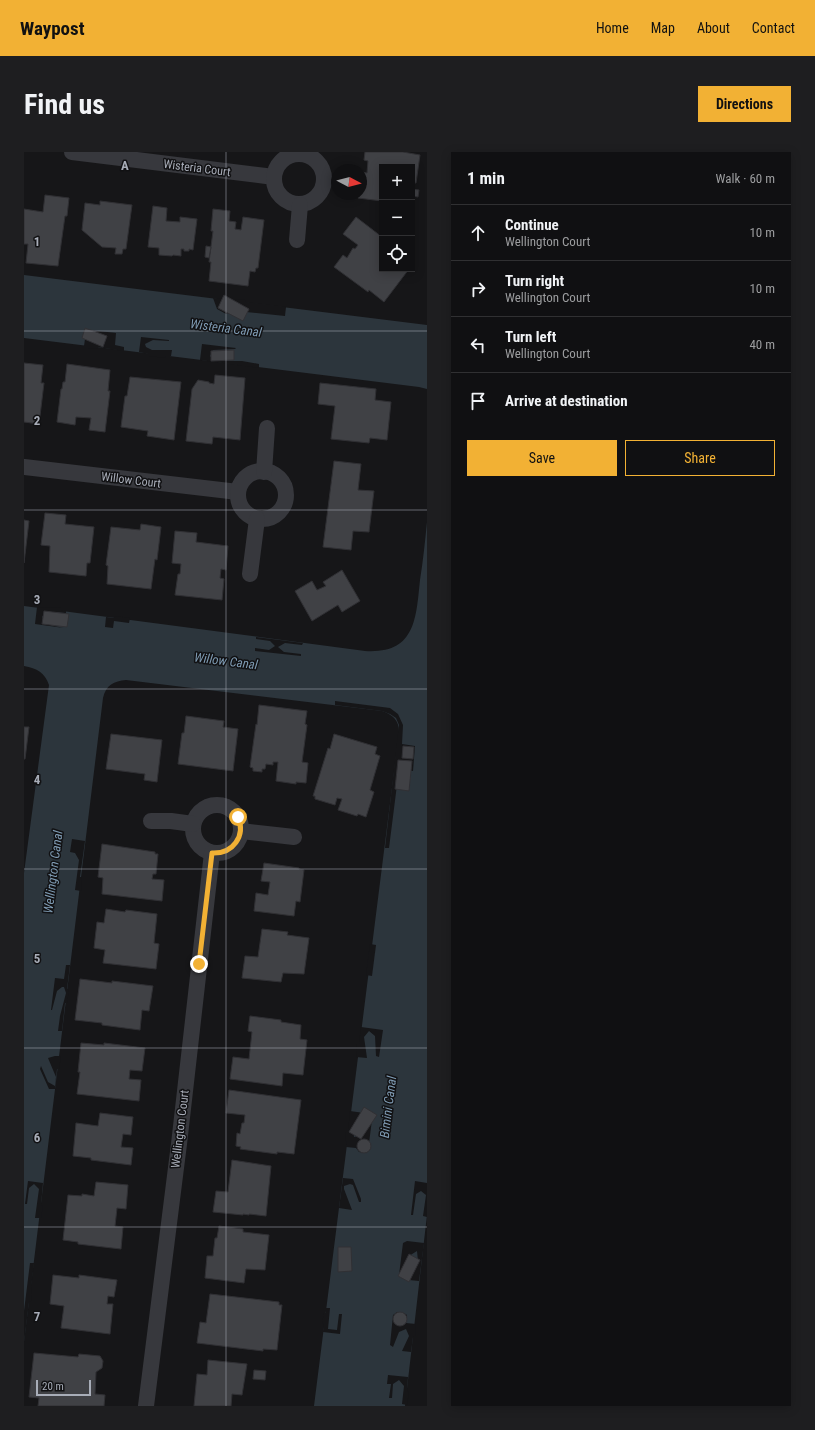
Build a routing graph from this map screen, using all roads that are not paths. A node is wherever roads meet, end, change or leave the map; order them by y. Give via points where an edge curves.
1 (72, 152) edge
2 (305, 153) edge
3 (274, 177) junction
4 (300, 205) junction
5 (297, 240) dead end
6 (267, 428) dead end
7 (24, 467) edge
8 (264, 472) junction
9 (238, 492) junction
10 (258, 519) junction
11 (250, 574) dead end
12 (151, 822) dead end
13 (193, 824) junction
14 (241, 831) junction
15 (294, 837) dead end
16 (212, 853) junction
17 (146, 1406) edge

1 - 3 street, Wisteria Court
2 - 3 street via 282,160
2 - 4 street via 318,162 325,177 319,194 311,202
3 - 4 street via 274,186 286,200
4 - 5 street
6 - 8 street
7 - 9 street, Willow Court
8 - 9 street via 250,475 244,480
8 - 10 street via 279,479 283,485 285,499 283,506 273,516
9 - 10 street via 241,506
10 - 11 street
12 - 13 street
13 - 14 street via 200,811 207,806 223,805 231,808 237,815
13 - 16 street via 193,835 197,842
14 - 15 street
14 - 16 street via 234,846 227,851
16 - 17 street, Wellington Court

